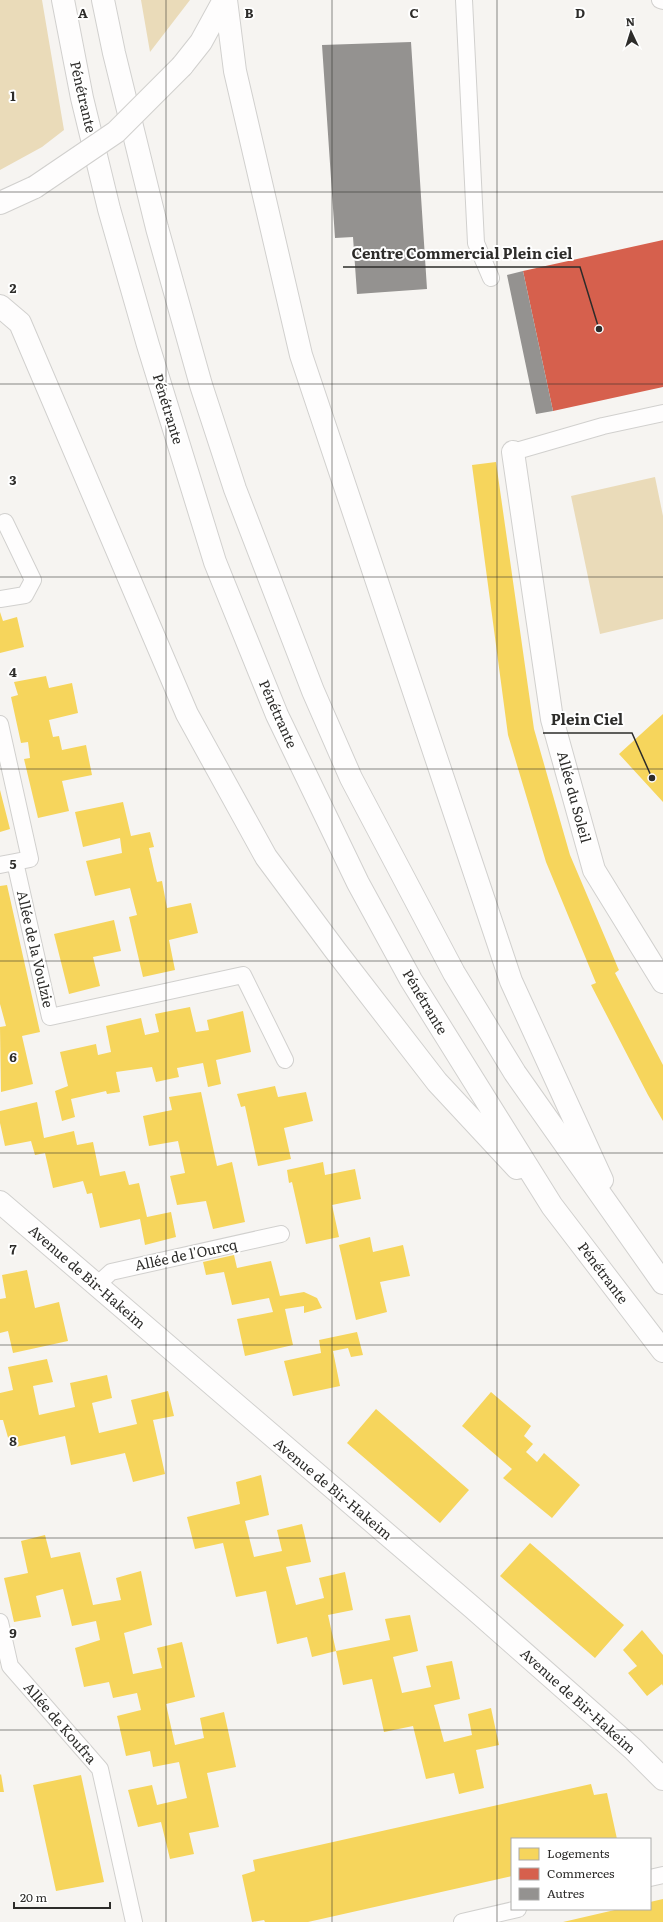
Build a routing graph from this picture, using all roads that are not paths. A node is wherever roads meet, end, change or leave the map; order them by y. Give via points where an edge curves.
1 (63, 0) edge
2 (103, 0) edge
3 (225, 0) edge
4 (464, 0) edge
5 (660, 0) edge
6 (663, 1) edge
7 (0, 202) edge
8 (491, 278) dead end
9 (0, 306) edge
10 (663, 413) edge
11 (513, 452) joint
12 (5, 522) dead end
13 (0, 599) edge
14 (0, 724) edge
15 (8, 864) edge
16 (663, 982) edge
17 (285, 1060) dead end
18 (0, 1202) edge
19 (552, 1206) junction
20 (622, 1225) junction
21 (281, 1234) dead end
22 (663, 1283) edge
23 (97, 1285) junction
24 (663, 1351) edge
25 (0, 1622) edge
26 (663, 1778) edge
27 (663, 1875) edge
28 (651, 1878) edge
29 (514, 1910) edge
30 (134, 1922) edge
31 (462, 1922) edge

1 - 19 main road, Pénétrante via 82,98 148,345 215,562 277,715 358,883 411,980
2 - 20 main road via 157,228 201,384 235,489 313,690 351,778 454,973 515,1073
3 - 7 main road, bridge via 201,42 182,66 116,132 35,187
3 - 20 main road via 235,70 301,355 511,981
4 - 8 lane via 476,243
5 - 6 lane
9 - 19 main road via 20,323 186,714 266,857 437,1082
10 - 11 lane via 603,426
11 - 16 main road, Allée du Soleil via 552,719 594,870
12 - 13 lane via 33,580 25,594
14 - 15 lane, Allée de la Voulzie via 30,859
15 - 17 lane, Allée de la Voulzie via 50,1017 243,975
18 - 23 main road, Avenue de Bir-Hakeim
19 - 24 main road, Pénétrante
20 - 22 main road
21 - 23 lane, Allée de l'Ourcq via 111,1272
23 - 26 main road, Avenue de Bir-Hakeim via 473,1608
25 - 30 lane, Allée de Koufra via 10,1666 100,1769
27 - 28 lane
29 - 31 lane

